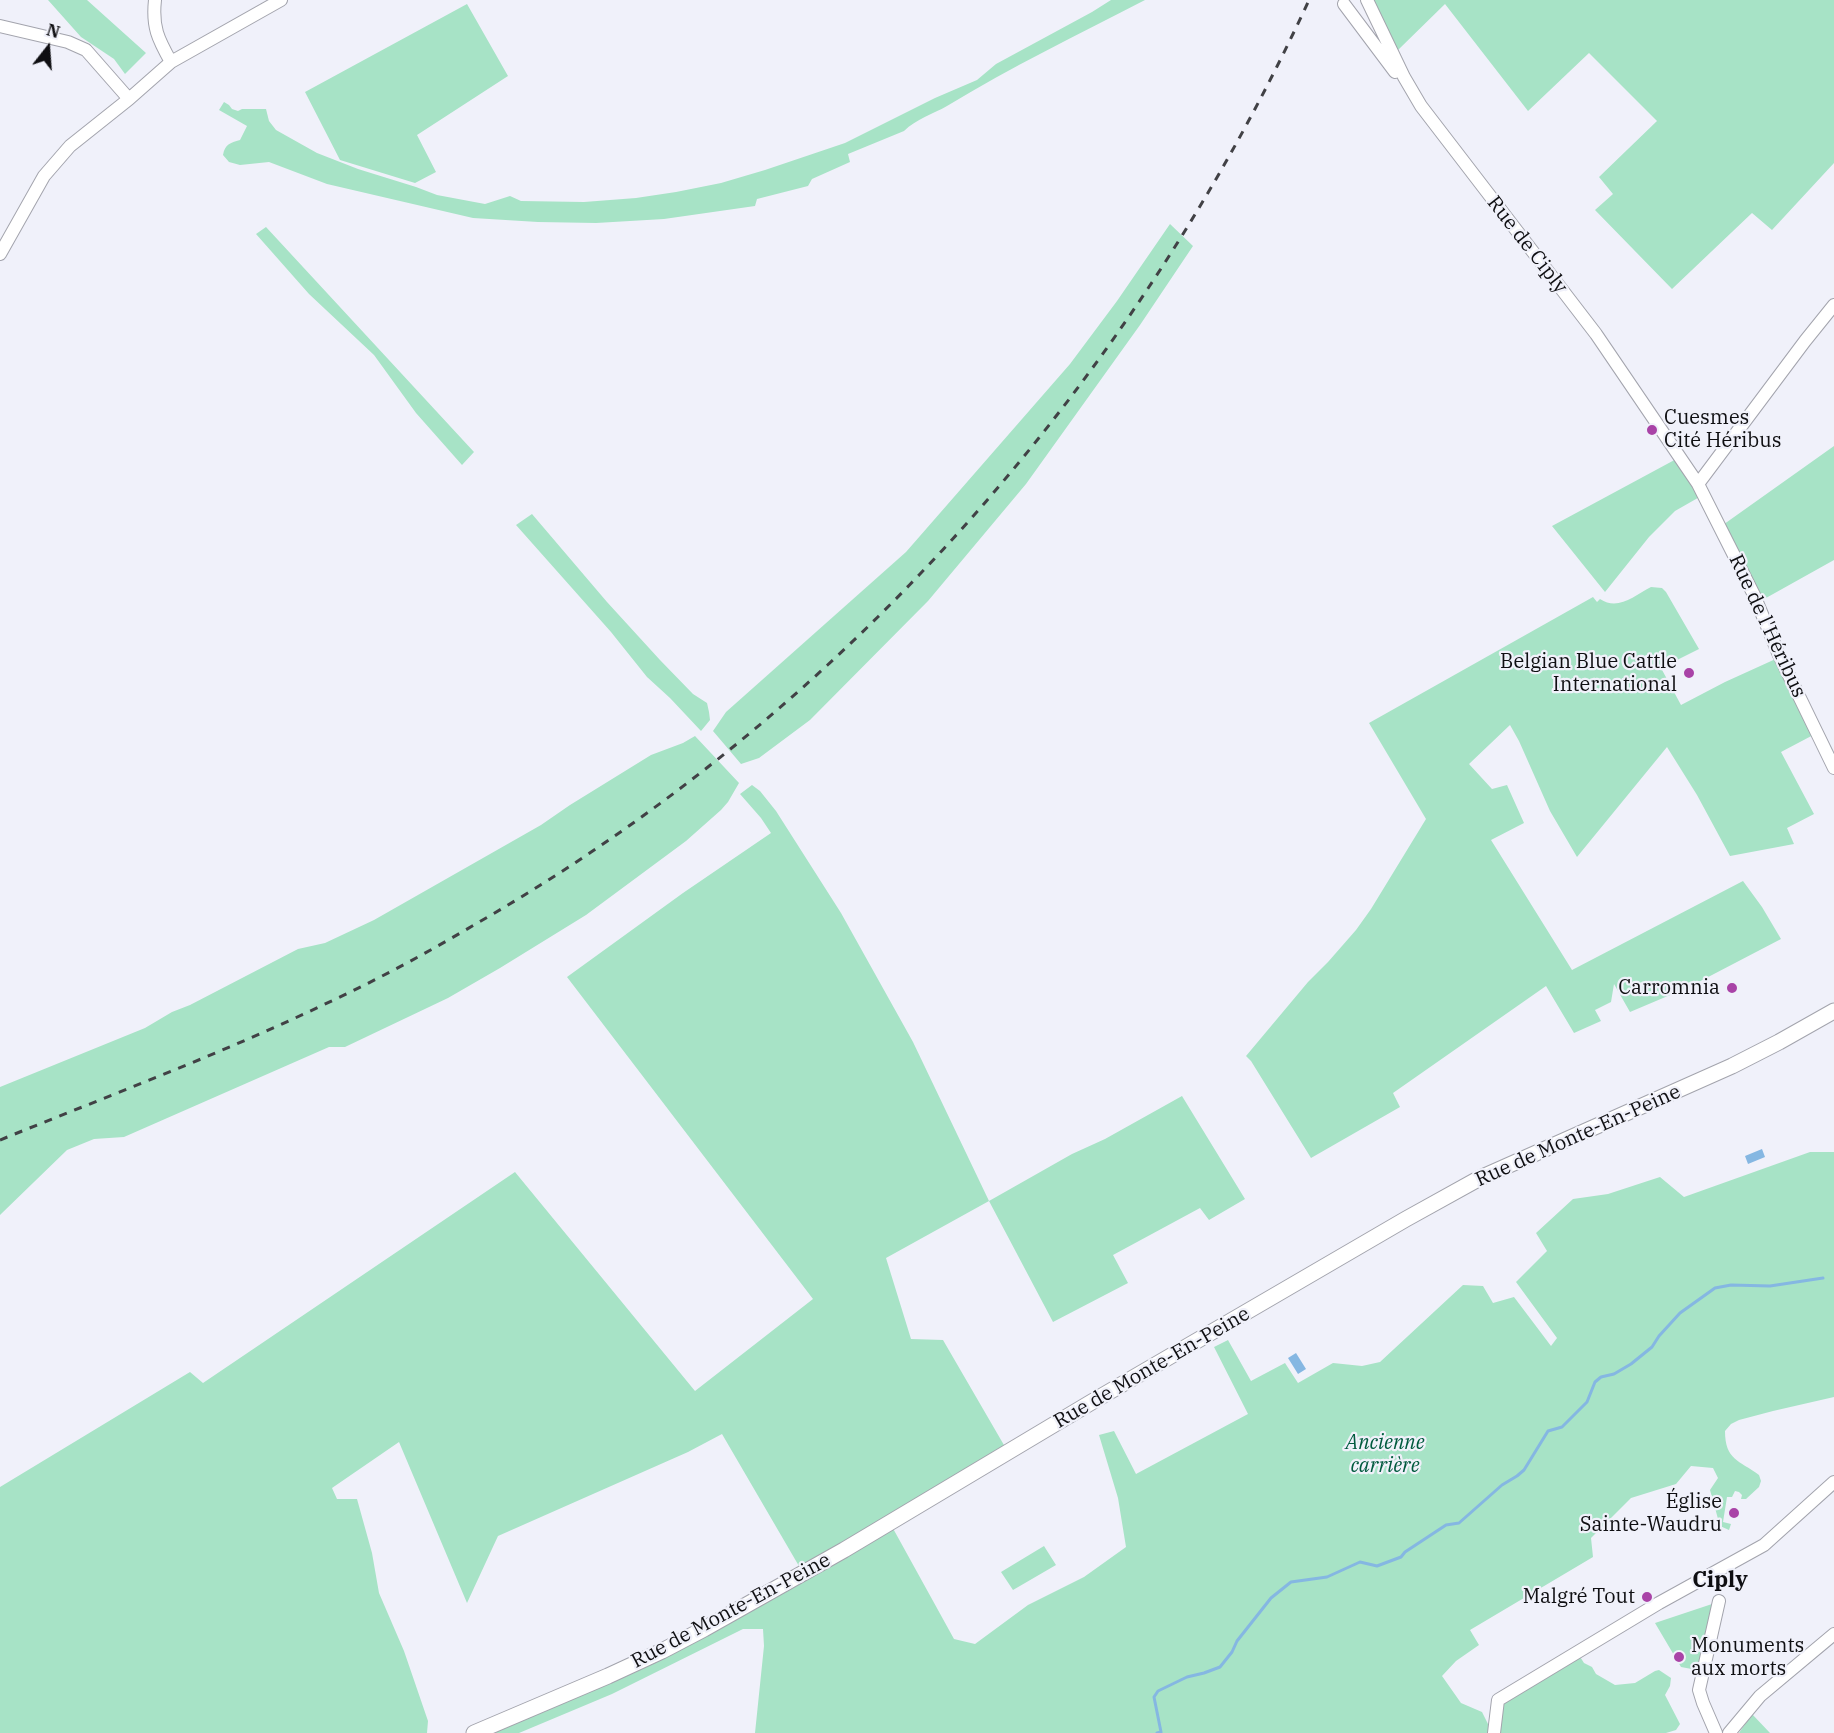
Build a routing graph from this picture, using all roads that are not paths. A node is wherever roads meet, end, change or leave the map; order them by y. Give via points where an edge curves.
1 (155, 0) edge
2 (281, 0) edge
3 (1367, 0) edge
4 (1344, 4) dead end
5 (0, 26) edge
6 (171, 62) junction
7 (129, 99) junction
8 (1421, 106) junction
9 (0, 254) edge
10 (1834, 305) edge
11 (1698, 484) junction
12 (1834, 768) edge
13 (1834, 1011) edge
14 (1834, 1482) edge
15 (1719, 1601) dead end
16 (1834, 1634) edge
17 (474, 1733) edge
18 (1494, 1733) edge
19 (1716, 1733) edge
20 (1729, 1733) edge

1 - 6 street via 154,27
2 - 6 street
3 - 8 street, Rue de Ciply
4 - 8 street
5 - 7 street via 86,50
6 - 7 street
7 - 9 street via 70,146 44,176
8 - 11 street, Rue de Ciply via 1596,334
10 - 11 street
11 - 12 street, Rue de l'Héribus
13 - 17 main road, Rue de Monte-En-Peine via 1722,1071 1480,1178 704,1629 608,1676
14 - 18 street via 1764,1545 1498,1700
15 - 19 street via 1699,1690
16 - 20 street via 1760,1696

